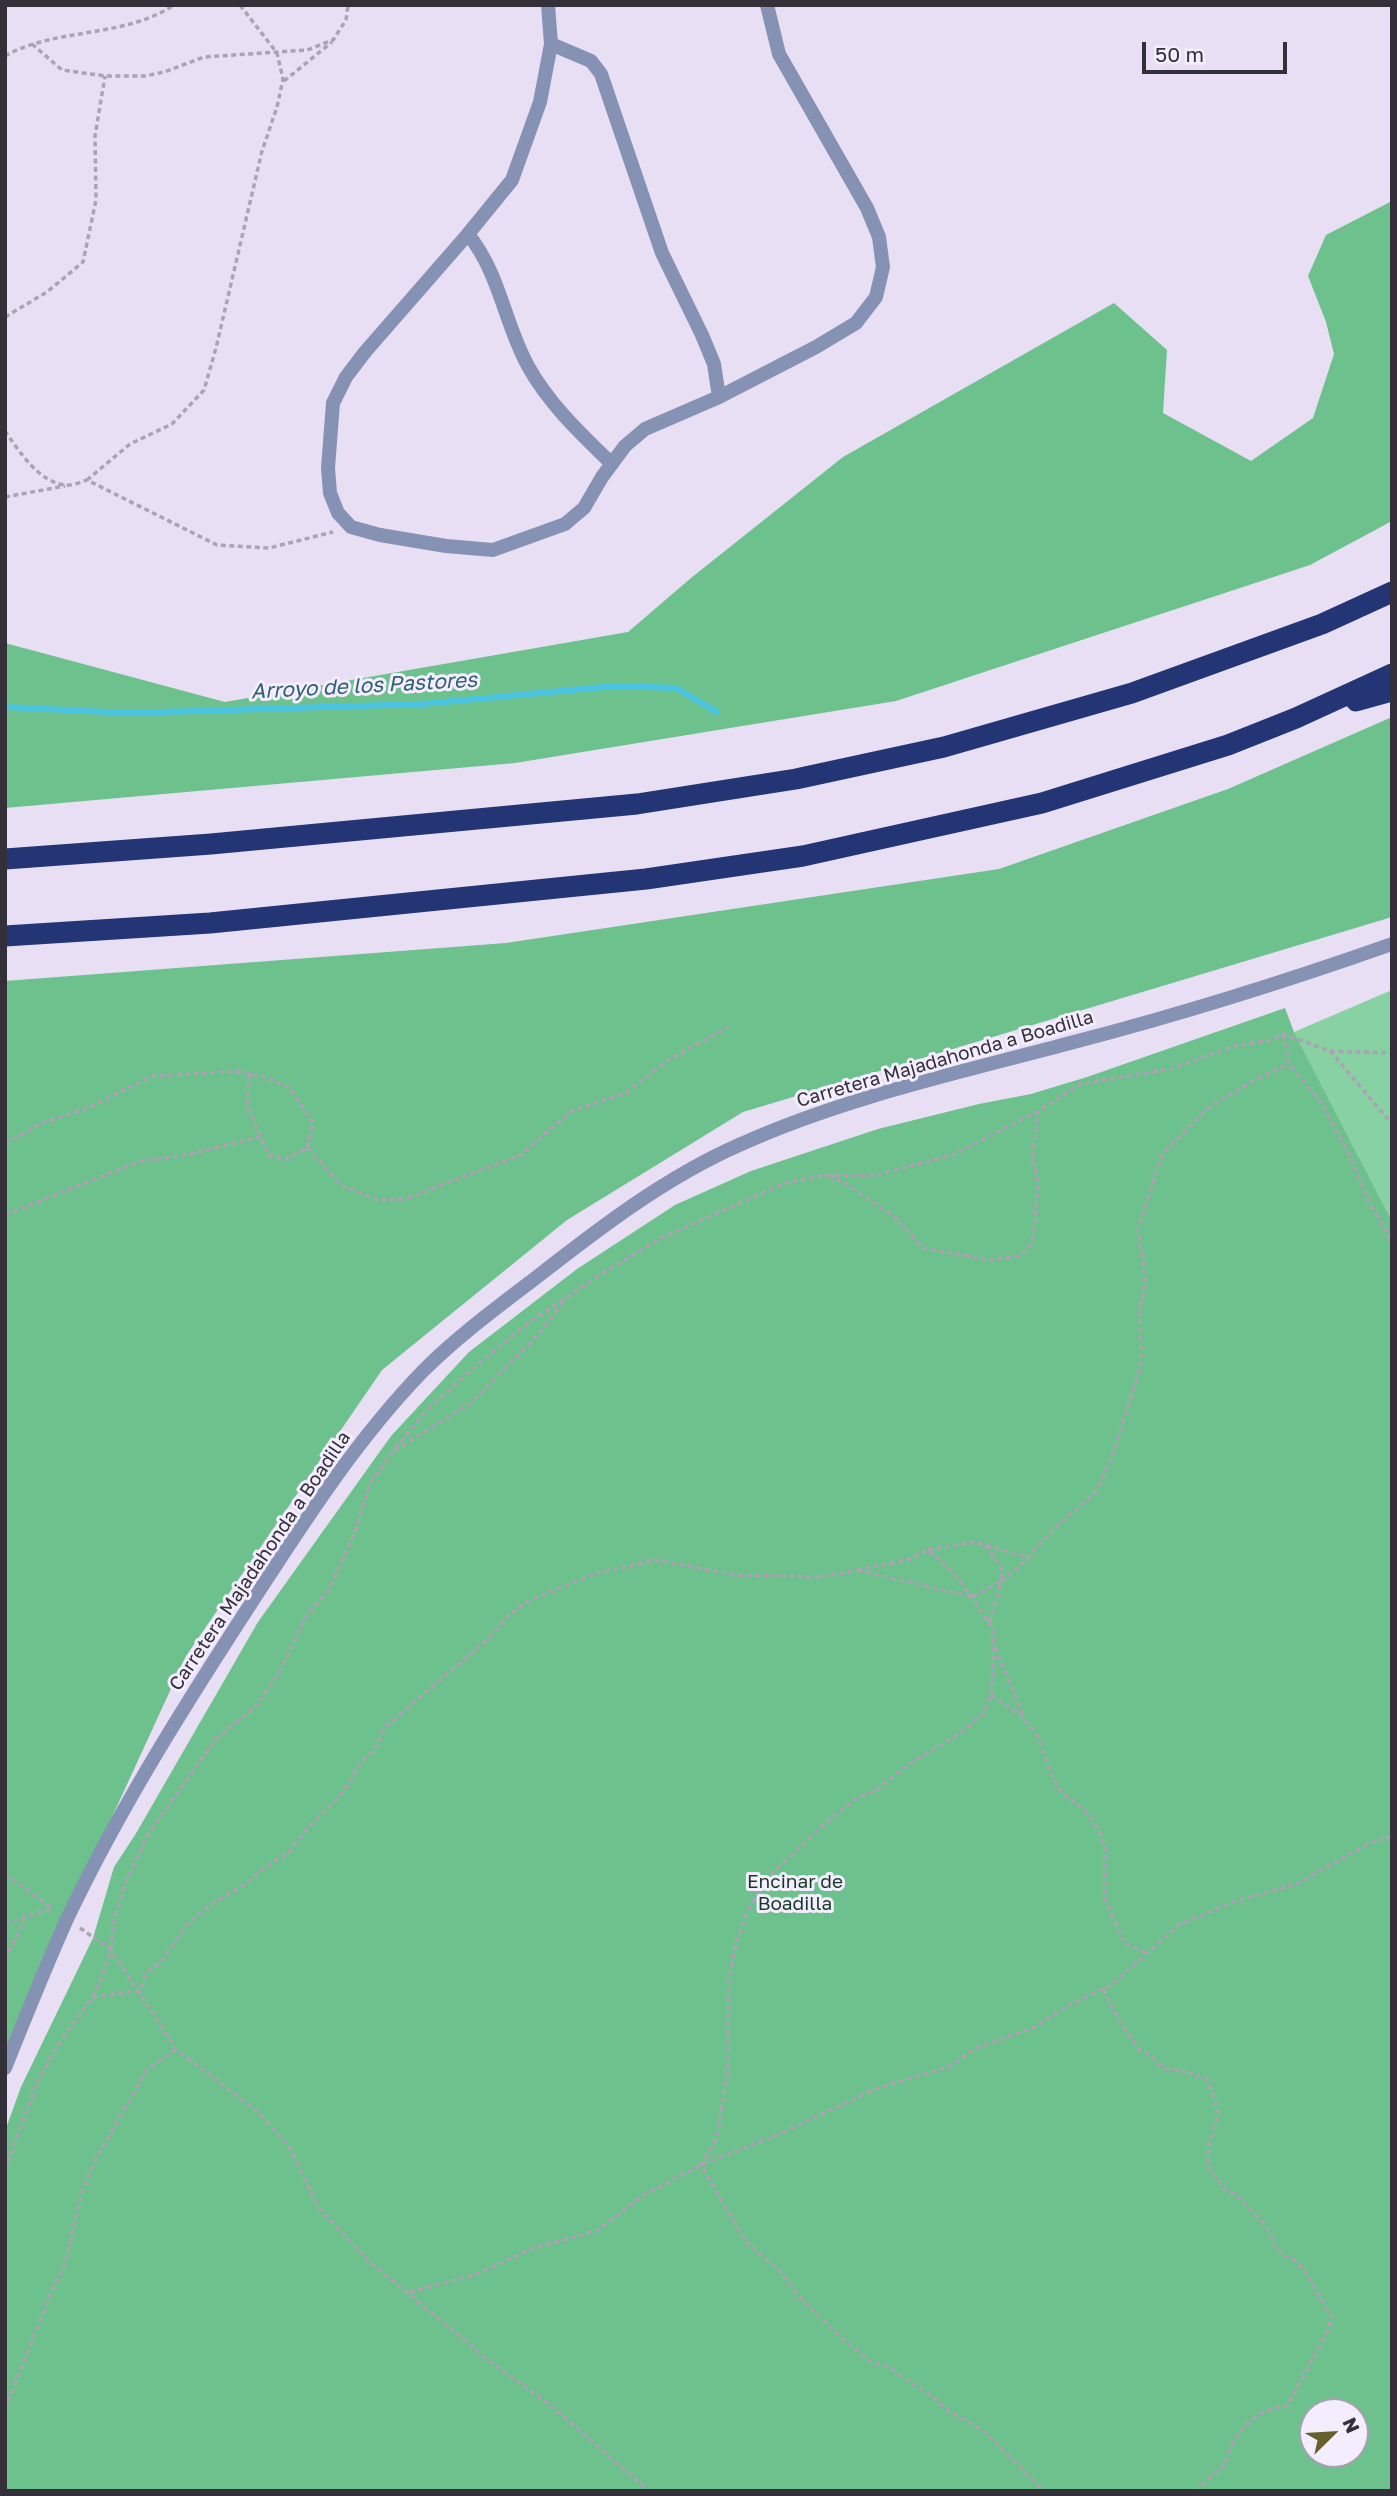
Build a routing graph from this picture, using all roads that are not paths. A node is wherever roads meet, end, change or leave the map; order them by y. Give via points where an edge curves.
1 (548, 5) edge
2 (767, 5) edge
3 (551, 44) junction
4 (468, 234) junction
5 (719, 397) junction
6 (612, 464) junction
7 (1392, 592) edge
8 (1392, 674) edge
9 (1392, 691) edge
10 (1296, 718) junction
11 (5, 859) edge
12 (5, 936) edge
13 (1392, 944) edge
14 (5, 2068) edge

1 - 3 street
2 - 5 street via 779,54 880,237 883,268 876,297 856,323
3 - 4 street via 540,102 512,180
3 - 5 street via 591,61 601,74 662,253 714,364
4 - 6 street via 491,270 529,368 583,437
4 - 6 street via 365,352 333,403 328,468 338,513 351,527 380,535 493,550 565,524 584,508
5 - 6 street via 645,429
7 - 11 highway via 1322,624 1132,693 944,747 796,779 637,804
8 - 10 highway
9 - 10 highway
10 - 12 highway via 1228,745 1042,803 803,856 646,879 210,923
13 - 14 street, Carretera Majadahonda a Boadilla via 1161,1019 899,1088 790,1123 664,1185 501,1304 425,1369 357,1446 277,1562 111,1835 68,1919

